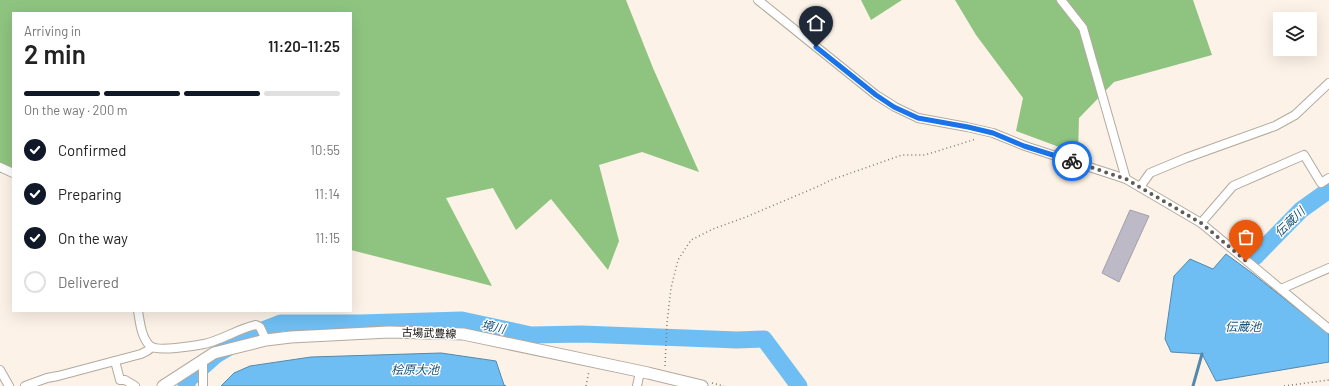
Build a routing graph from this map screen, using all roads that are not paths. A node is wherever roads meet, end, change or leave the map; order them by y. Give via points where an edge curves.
1 (758, 0) edge
2 (1061, 0) edge
3 (1329, 83) edge
4 (0, 167) edge
5 (12, 173) edge
6 (1329, 178) edge
7 (1126, 179) junction
8 (1140, 187) junction
9 (1201, 223) junction
10 (1329, 268) edge
11 (1281, 289) junction
12 (138, 312) edge
13 (1329, 329) edge
14 (266, 340) junction
15 (152, 347) junction
16 (115, 361) junction
17 (203, 361) junction
18 (0, 370) edge
19 (640, 372) junction
20 (705, 384) edge
21 (9, 386) edge
22 (25, 386) edge
23 (134, 386) edge
24 (163, 386) edge
25 (203, 386) edge
26 (637, 386) edge

1 - 7 street via 894,107 918,118 993,133 1024,146
2 - 7 street via 1083,28
3 - 8 street via 1288,119 1150,173
4 - 5 street
6 - 9 street via 1321,182 1304,155 1233,186
7 - 8 street
8 - 9 street
9 - 11 street
10 - 11 street
11 - 13 street
12 - 15 street via 144,335
14 - 15 street via 260,327 256,325 205,344
14 - 17 main road, 古場武豊線 via 214,353
14 - 19 main road, 古場武豊線 via 389,332 463,334
15 - 16 street via 141,354
16 - 22 street
16 - 23 street via 120,380
17 - 24 main road, 古場武豊線
17 - 25 street
18 - 21 street
19 - 20 main road, 古場武豊線
19 - 26 street

